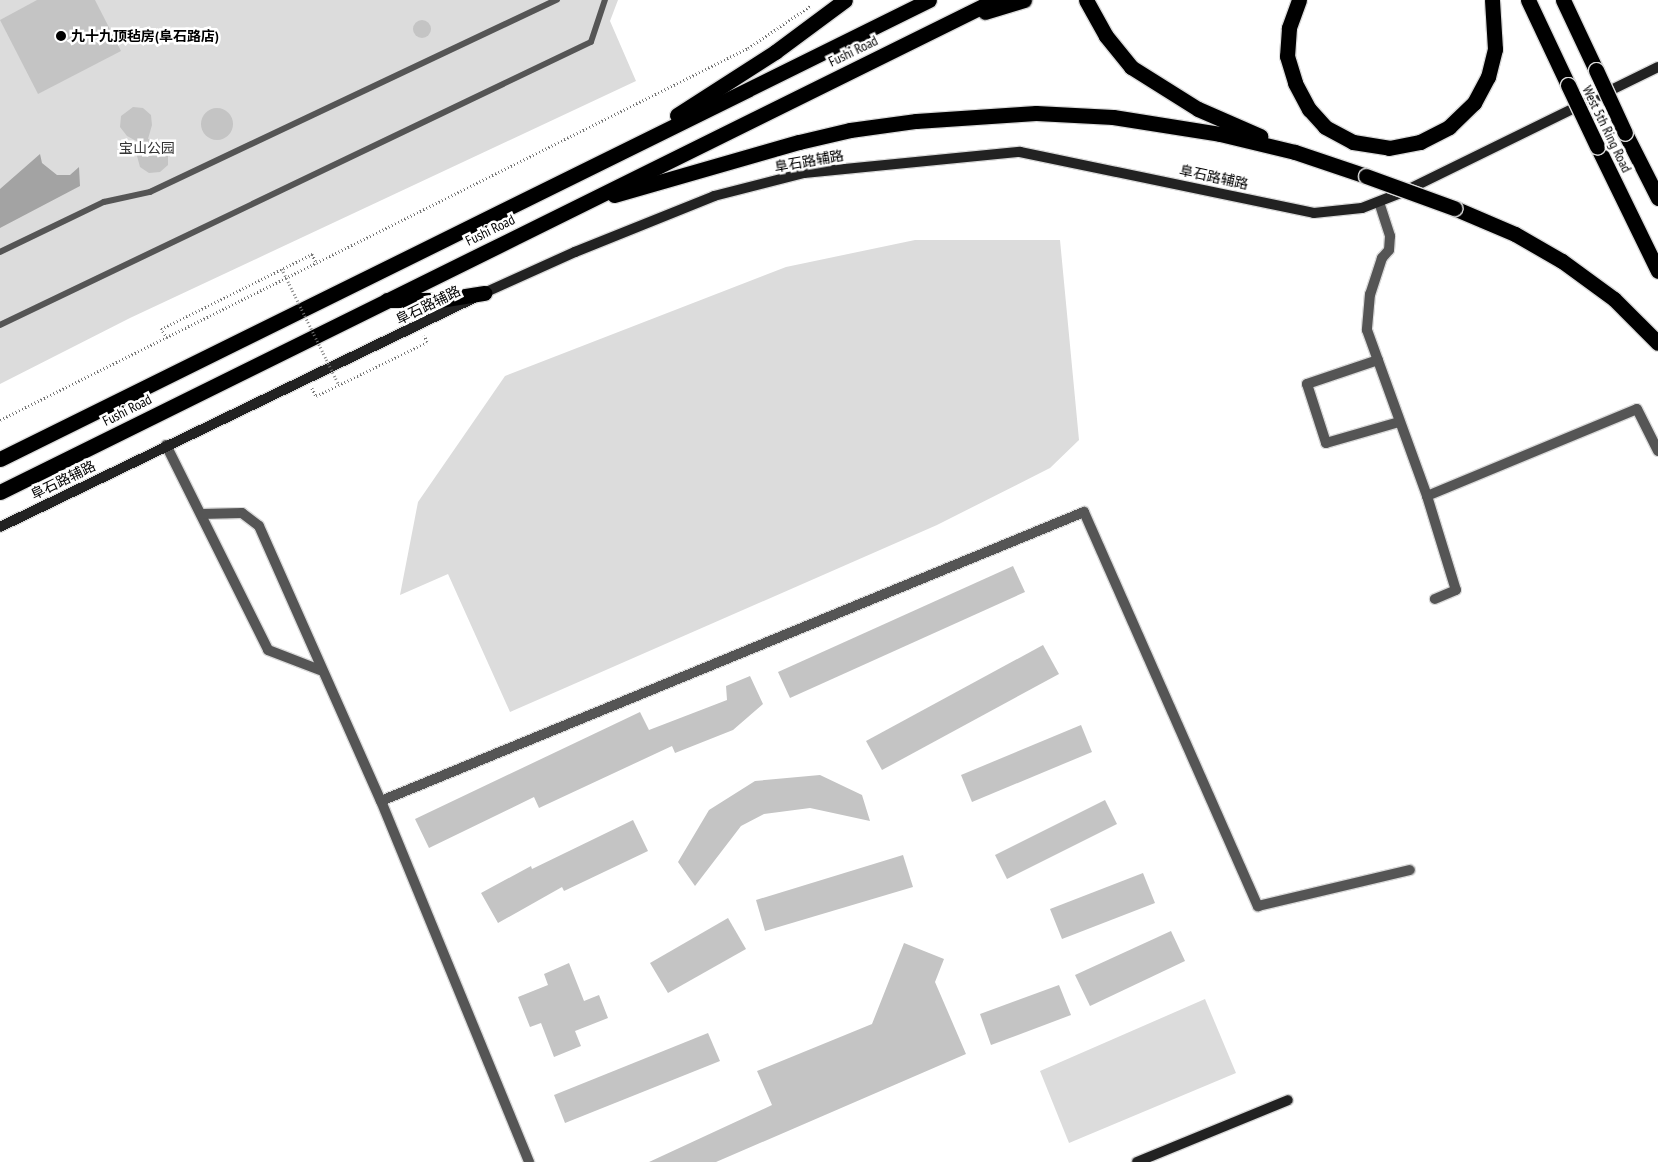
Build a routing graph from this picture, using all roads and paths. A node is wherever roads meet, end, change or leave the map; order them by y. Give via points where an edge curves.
1 (557, 0) edge
2 (605, 0) edge
3 (845, 0) edge
4 (929, 0) edge
5 (995, 0) edge
6 (1024, 0) edge
7 (1086, 0) edge
8 (1299, 0) edge
9 (1492, 0) edge
10 (1528, 0) edge
11 (1563, 0) edge
12 (812, 5) dead end
13 (948, 23) junction
14 (1658, 67) edge
15 (1296, 152) junction
16 (612, 156) junction
17 (1658, 198) edge
18 (1379, 202) junction
19 (571, 208) junction
20 (0, 252) edge
21 (316, 264) junction
22 (282, 269) junction
23 (1658, 271) edge
24 (484, 293) junction
25 (382, 300) junction
26 (0, 325) edge
27 (167, 338) junction
28 (427, 342) dead end
29 (1658, 344) edge
30 (1378, 360) junction
31 (339, 385) junction
32 (316, 396) dead end
33 (0, 420) edge
34 (1399, 422) junction
35 (166, 445) junction
36 (1658, 451) edge
37 (0, 459) edge
38 (0, 492) edge
39 (1427, 496) junction
40 (201, 514) junction
41 (0, 527) edge
42 (1435, 599) dead end
43 (320, 670) junction
44 (380, 801) junction
45 (1410, 870) dead end
46 (1288, 1100) dead end
47 (529, 1162) edge
48 (1137, 1162) edge

1 - 20 lane via 150,192 104,202
2 - 26 lane via 591,42
3 - 16 highway via 776,52
4 - 16 highway, Fushi Road
5 - 13 highway, Fushi Road
6 - 13 highway
7 - 15 highway via 1106,36 1131,67 1198,109
8 - 9 highway via 1289,28 1287,56 1294,83 1309,109 1325,127 1353,142 1388,148 1428,138 1449,127 1474,103 1488,77 1495,49
10 - 23 highway, West 5th Ring Road, bridge
11 - 17 highway, West 5th Ring Road, bridge
12 - 21 path via 748,48
13 - 19 highway, Fushi Road
14 - 18 main road, 阜石路辅路
15 - 19 highway via 1220,134 1113,117 1036,112 976,115 850,130
15 - 29 highway, bridge via 1454,208 1514,234 1562,261 1614,299
16 - 37 highway, Fushi Road
18 - 24 main road, 阜石路辅路 via 1362,208 1314,213 1020,152 876,165 804,173 714,196
18 - 30 street via 1390,236 1389,250 1382,258 1370,294 1367,330
19 - 25 highway, Fushi Road
21 - 22 path via 312,254
21 - 27 path
22 - 27 path via 161,329
22 - 31 path, bridge
24 - 25 highway via 440,300
24 - 35 main road, 阜石路辅路
25 - 38 highway, Fushi Road
27 - 33 path
28 - 31 path
30 - 34 street
30 - 34 street via 1307,384 1326,443
31 - 32 path
34 - 39 street
35 - 40 street
35 - 41 main road, 阜石路辅路
36 - 39 street via 1637,409
39 - 42 street via 1456,590
40 - 43 street via 268,650
40 - 43 street via 242,513 259,526
43 - 44 street
44 - 45 street via 1084,512 1258,906
44 - 47 street
46 - 48 main road

